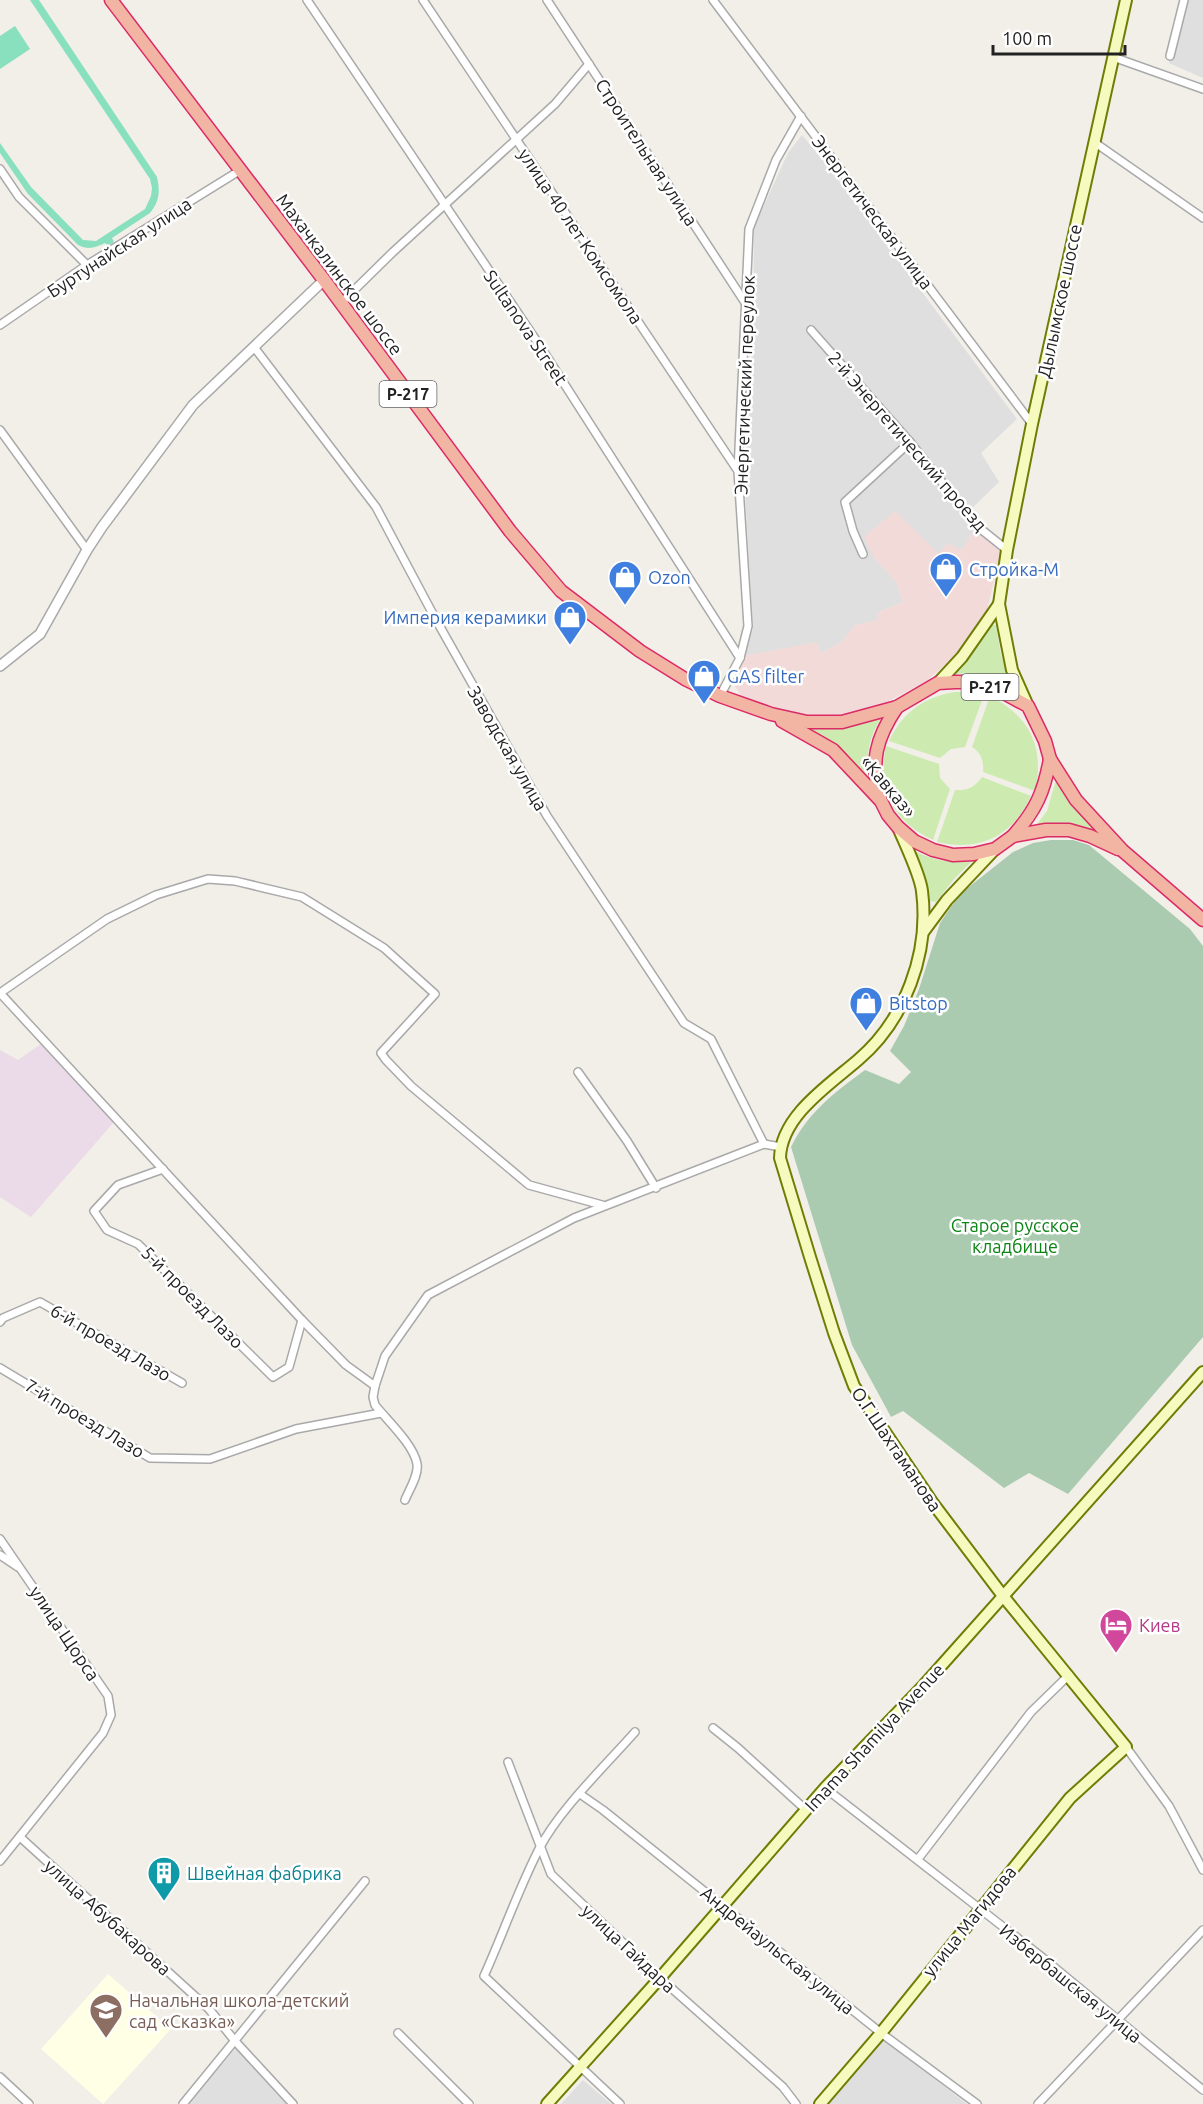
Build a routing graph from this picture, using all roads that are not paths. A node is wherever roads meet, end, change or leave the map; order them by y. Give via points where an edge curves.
1 (111, 0) edge
2 (307, 0) edge
3 (423, 0) edge
4 (547, 0) edge
5 (1126, 0) edge
6 (1184, 0) edge
7 (717, 2) edge
8 (1170, 56) dead end
9 (1113, 57) junction
10 (589, 64) junction
11 (1203, 89) edge
12 (801, 116) junction
13 (516, 140) junction
14 (1095, 142) junction
15 (0, 169) edge
16 (239, 171) junction
17 (444, 205) junction
18 (1203, 218) edge
19 (87, 265) junction
20 (324, 280) junction
21 (340, 303) junction
22 (746, 304) junction
23 (0, 325) edge
24 (811, 330) dead end
25 (254, 347) junction
26 (1032, 424) junction
27 (0, 430) edge
28 (910, 442) junction
29 (738, 471) junction
30 (87, 550) junction
31 (1007, 550) junction
32 (863, 554) dead end
33 (999, 604) junction
34 (740, 658) junction
35 (0, 666) edge
36 (938, 683) junction
37 (720, 696) junction
38 (1028, 706) junction
39 (897, 707) junction
40 (771, 714) junction
41 (1050, 759) junction
42 (881, 801) junction
43 (898, 827) junction
44 (1013, 836) junction
45 (995, 849) junction
46 (1123, 851) junction
47 (1203, 920) edge
48 (924, 931) junction
49 (0, 993) edge
50 (578, 1072) dead end
51 (764, 1144) junction
52 (781, 1147) junction
53 (163, 1169) junction
54 (656, 1188) junction
55 (602, 1205) junction
56 (302, 1320) junction
57 (0, 1322) edge
58 (0, 1368) edge
59 (1203, 1372) edge
60 (182, 1383) dead end
61 (375, 1386) junction
62 (381, 1413) junction
63 (405, 1500) dead end
64 (0, 1539) edge
65 (0, 1555) edge
66 (21, 1569) junction
67 (1003, 1596) junction
68 (1069, 1675) junction
69 (713, 1728) dead end
70 (635, 1732) dead end
71 (1126, 1746) junction
72 (508, 1762) dead end
73 (825, 1788) junction
74 (580, 1794) junction
75 (806, 1810) junction
76 (20, 1837) junction
77 (539, 1848) junction
78 (918, 1859) junction
79 (0, 1861) edge
80 (1203, 1870) edge
81 (365, 1881) dead end
82 (722, 1906) junction
83 (979, 1909) junction
84 (1203, 1930) edge
85 (660, 1978) junction
86 (1117, 2019) junction
87 (398, 2033) dead end
88 (881, 2033) junction
89 (235, 2041) junction
90 (580, 2067) junction
91 (0, 2077) edge
92 (1203, 2090) edge
93 (29, 2104) edge
94 (183, 2104) edge
95 (293, 2104) edge
96 (469, 2104) edge
97 (547, 2104) edge
98 (620, 2104) edge
99 (796, 2104) edge
100 (820, 2104) edge
101 (977, 2104) edge
102 (1038, 2104) edge

1 - 16 highway, Махачкалинское шоссе / Р-217
2 - 17 street, Sultanova Street
3 - 13 street, улица 40 лет Комсомола
4 - 10 street, Строительная улица
5 - 9 main road, Дылымское шоссе
6 - 8 street
7 - 12 street, Энергетическая улица
9 - 11 street
9 - 14 main road, Дылымское шоссе
10 - 13 street via 555,104
10 - 22 street, Строительная улица
12 - 22 street, Энергетический переулок via 776,160 749,229
12 - 26 street, Энергетическая улица
13 - 17 street
13 - 29 street, улица 40 лет Комсомола
14 - 18 street
14 - 26 main road, Дылымское шоссе
15 - 19 street via 19,197
16 - 19 street, Буртунайская улица
16 - 20 highway, Махачкалинское шоссе / Р-217
17 - 21 street
17 - 34 street, Sultanova Street via 540,346
19 - 23 street, Буртунайская улица
20 - 21 highway, Махачкалинское шоссе / Р-217
20 - 25 street
21 - 37 highway, Махачкалинское шоссе / Р-217 via 510,531 561,591 640,651 685,680
22 - 29 street, Энергетический переулок
24 - 28 street, 2-й Энергетический проезд
25 - 30 street via 193,405
25 - 51 street, Заводская улица via 376,507 547,816 684,1023 711,1039
26 - 31 main road, Дылымское шоссе
27 - 30 street
28 - 31 street, 2-й Энергетический проезд via 977,526
28 - 32 street via 845,501
29 - 34 street, Энергетический переулок via 748,626
30 - 35 street via 40,634
31 - 33 main road, Дылымское шоссе
33 - 36 main road, Р-217 via 962,657
33 - 38 main road, Р-217 via 1012,670
34 - 37 street, Энергетический переулок
36 - 38 highway, Махачкалинское шоссе / Р-217 via 978,682
36 - 39 highway, Махачкалинское шоссе / Р-217
37 - 40 highway, Махачкалинское шоссе / Р-217
38 - 41 highway, Р-217 via 1046,741
39 - 40 highway, Махачкалинское шоссе / Р-217 via 826,723
39 - 42 highway, Р-217 via 878,741 874,761
40 - 42 highway, «Кавказ» / Р-217 via 833,750
41 - 44 highway, Р-217 via 1040,798 1031,816
41 - 46 highway, Р-217 via 1076,800
42 - 43 highway, «Кавказ» / Р-217
43 - 45 highway, «Кавказ» / Р-217 via 914,841 953,855
43 - 48 main road, Р-217 via 922,889
44 - 45 highway, «Кавказ» / Р-217
44 - 46 highway, «Кавказ» / Р-217 via 1069,830
45 - 48 main road, Р-217
46 - 47 highway, Р-217
48 - 52 main road via 914,974 900,1009 880,1040 814,1096 788,1127
49 - 53 street
49 - 55 street via 107,919 156,895 208,879 235,881 302,897 384,948 435,994 381,1053 411,1086 529,1185
50 - 54 street
51 - 52 street
51 - 54 street
52 - 67 main road, О.Г.Шахтаманова via 780,1158 810,1257 854,1386 932,1502
53 - 56 street
53 - 56 street, 5-й проезд Лазо via 118,1185 94,1211 107,1230 138,1244 273,1377 289,1367
54 - 55 street
55 - 61 street via 428,1295 385,1356
56 - 61 street via 346,1365
57 - 60 street, 6-й проезд Лазо via 40,1302
58 - 62 street, 7-й проезд Лазо via 150,1458 210,1459 296,1429
59 - 67 main road, Imama Shamilya Avenue
61 - 62 street via 373,1397
62 - 63 street via 410,1448 417,1463
64 - 66 street, улица Щорса
65 - 66 street
66 - 76 street, улица Щорса via 108,1696 111,1715 104,1733
67 - 68 main road, О.Г.Шахтаманова
67 - 73 main road, Imama Shamilya Avenue
68 - 71 main road, О.Г.Шахтаманова
68 - 78 street via 1031,1712
69 - 75 street
70 - 74 street
71 - 80 street, О.Г.Шахтаманова via 1169,1806
71 - 83 main road, улица Магидова via 1071,1798
72 - 77 street, улица Гайдара
73 - 75 main road, Imama Shamilya Avenue
73 - 78 street, Избербашская улица
74 - 77 street
74 - 82 street, Андрейаульская улица
75 - 82 main road, Imama Shamilya Avenue
76 - 79 street
76 - 89 street, улица Абубакарова via 209,2009
77 - 85 street, улица Гайдара via 551,1874
77 - 90 street via 484,1976
78 - 83 street, Избербашская улица
81 - 89 street
82 - 85 main road, Imama Shamilya Avenue
82 - 88 street, Андрейаульская улица
83 - 86 street, Избербашская улица
83 - 88 main road, улица Магидова
84 - 86 street
85 - 90 main road, Imama Shamilya Avenue
85 - 99 street, улица Гайдара via 783,2087
86 - 92 street, Избербашская улица
86 - 102 street
87 - 96 street
88 - 100 main road, улица Магидова
88 - 101 street, Андрейаульская улица
89 - 94 street
89 - 95 street, улица Абубакарова
90 - 97 main road, Imama Shamilya Avenue
90 - 98 street
91 - 93 street

